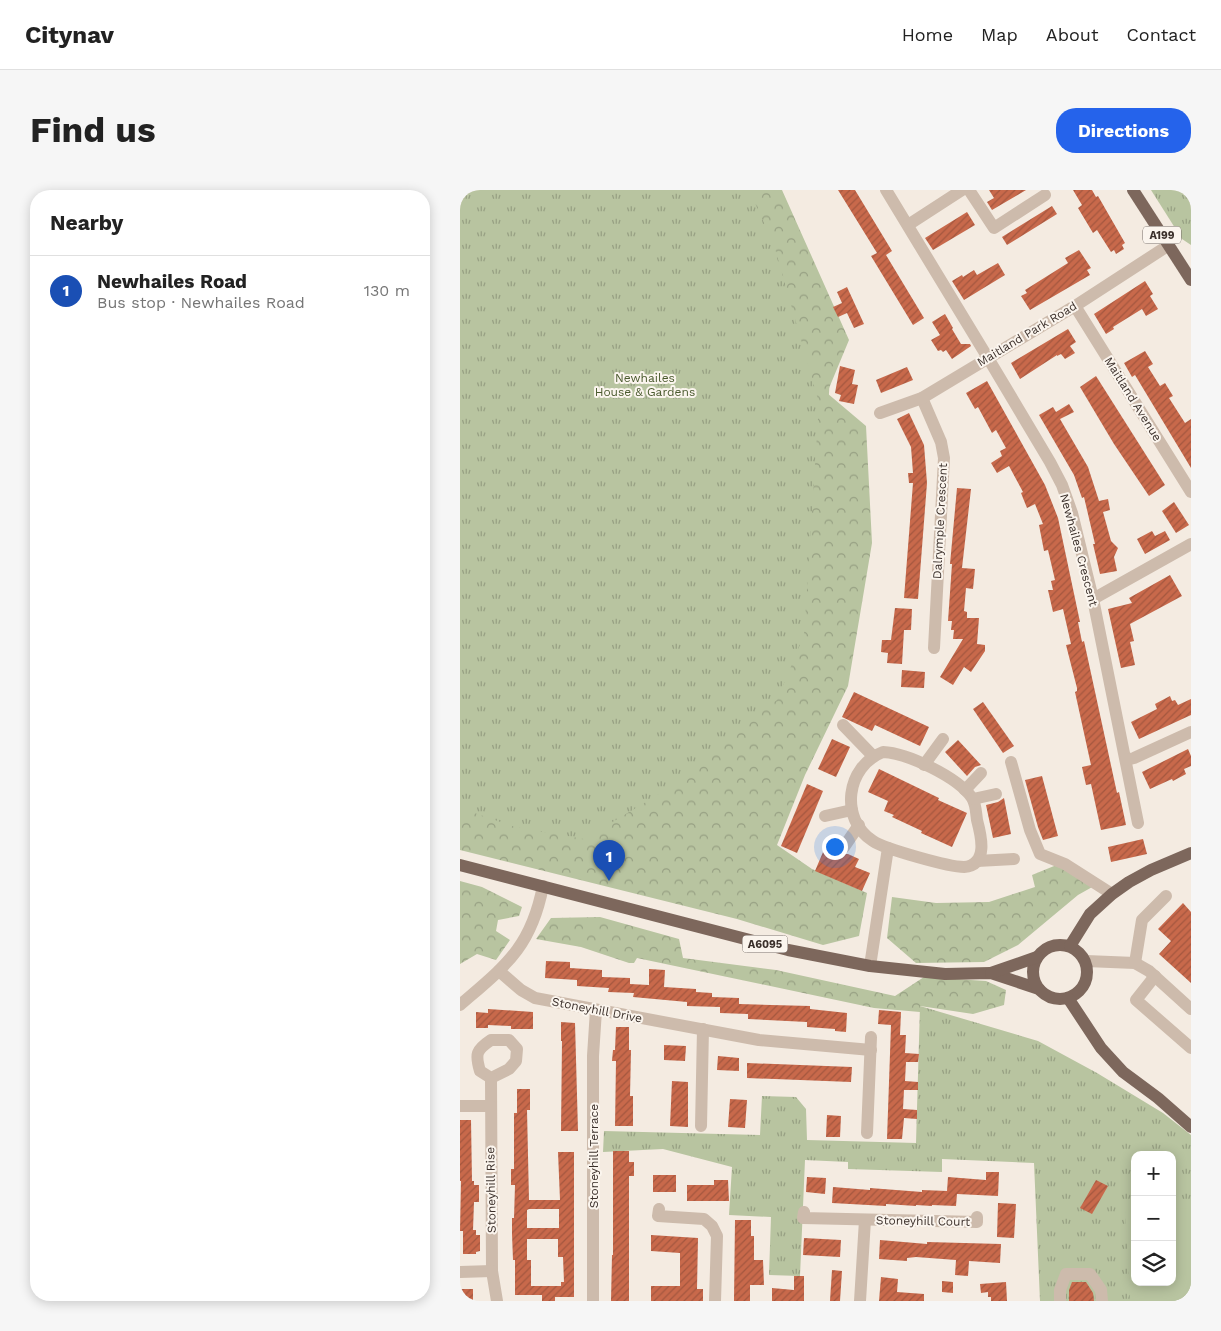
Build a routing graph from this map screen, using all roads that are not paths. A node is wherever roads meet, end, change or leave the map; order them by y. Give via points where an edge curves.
1 (886, 190) edge
2 (962, 190) edge
3 (969, 190) edge
4 (1133, 190) edge
5 (1045, 195) dead end
6 (908, 225) junction
7 (1169, 245) junction
8 (1191, 280) edge
9 (1075, 306) junction
10 (988, 358) junction
11 (922, 398) junction
12 (880, 413) dead end
13 (1191, 492) edge
14 (1191, 544) edge
15 (1093, 599) junction
16 (933, 648) dead end
17 (843, 725) dead end
18 (1191, 732) edge
19 (943, 739) dead end
20 (872, 756) junction
21 (1126, 760) junction
22 (1011, 762) dead end
23 (924, 765) junction
24 (981, 773) dead end
25 (969, 794) junction
26 (996, 794) dead end
27 (852, 810) junction
28 (825, 816) dead end
29 (1138, 823) dead end
30 (859, 826) junction
31 (844, 847) dead end
32 (888, 848) junction
33 (1191, 853) edge
34 (1014, 859) dead end
35 (977, 861) junction
36 (460, 865) edge
37 (543, 886) junction
38 (1112, 894) junction
39 (1166, 896) dead end
40 (1070, 946) junction
41 (1037, 957) junction
42 (1086, 961) junction
43 (1135, 963) junction
44 (870, 966) junction
45 (499, 971) junction
46 (991, 973) junction
47 (1155, 976) junction
48 (1039, 988) junction
49 (1068, 998) junction
50 (460, 1006) edge
51 (1191, 1009) edge
52 (596, 1010) junction
53 (703, 1029) junction
54 (871, 1037) dead end
55 (1191, 1048) edge
56 (870, 1050) junction
57 (491, 1078) dead end
58 (460, 1106) edge
59 (491, 1106) junction
60 (701, 1126) dead end
61 (1191, 1127) edge
62 (866, 1133) dead end
63 (659, 1209) dead end
64 (804, 1212) dead end
65 (977, 1217) dead end
66 (865, 1220) junction
67 (492, 1271) junction
68 (460, 1272) edge
69 (497, 1301) edge
70 (593, 1301) edge
71 (715, 1301) edge
72 (860, 1301) edge
73 (1060, 1301) edge
74 (1102, 1301) edge

1 - 6 street, Newhailes Crescent
2 - 6 street
3 - 5 street via 994,228
4 - 7 main road, A199
6 - 10 street, Newhailes Crescent
7 - 8 main road, A199
7 - 9 street, Maitland Park Road
9 - 10 street, Maitland Park Road
9 - 13 street, Maitland Avenue
10 - 11 street, Maitland Park Road
10 - 15 street, Newhailes Crescent via 1062,485
11 - 12 street, Maitland Park Road
11 - 16 street, Dalrymple Crescent via 942,442 944,458
14 - 15 street
15 - 21 street, Newhailes Crescent
17 - 20 street
18 - 21 street
19 - 23 street
20 - 23 street via 883,752 896,753
20 - 27 street via 856,776 851,790
21 - 29 street, Newhailes Crescent
22 - 38 street via 1040,854 1065,864
23 - 25 street via 942,773
24 - 25 street
25 - 26 street
25 - 35 street via 983,848
27 - 28 street
27 - 30 street
30 - 31 street
30 - 32 street via 873,842
32 - 35 street via 963,867
32 - 44 street
33 - 38 main road via 1151,870
34 - 35 street
36 - 37 main road, A6095
37 - 44 main road, A6095 via 788,950
37 - 45 street via 529,933 518,951
38 - 40 main road via 1090,914
39 - 43 street via 1142,920
40 - 41 main road, A6095 via 1052,946
40 - 42 main road via 1077,949
41 - 46 main road, A6095
41 - 48 main road via 1033,973
42 - 43 street
42 - 49 main road via 1087,980 1076,994
43 - 47 street
44 - 46 main road, A6095 via 945,974
45 - 50 street
45 - 52 street, Stoneyhill Drive via 535,998
46 - 48 main road, A6095
47 - 51 street
47 - 55 street via 1136,1000
48 - 49 main road, A6095 via 1052,998
49 - 61 main road via 1101,1048 1123,1072
52 - 53 street, Stoneyhill Drive
52 - 70 street, Stoneyhill Terrace
53 - 56 street, Stoneyhill Drive via 759,1040
53 - 60 street
54 - 56 street
56 - 62 street
57 - 59 street, Stoneyhill Rise
58 - 59 street
59 - 67 street, Stoneyhill Rise
63 - 71 street via 658,1216 704,1220 712,1226 717,1236
64 - 66 street, Stoneyhill Court via 803,1218
65 - 66 street, Stoneyhill Court via 977,1222
66 - 72 street, Stoneyhill Court
67 - 68 street
67 - 69 street, Stoneyhill Rise
73 - 74 street via 1066,1274 1090,1274 1101,1290

